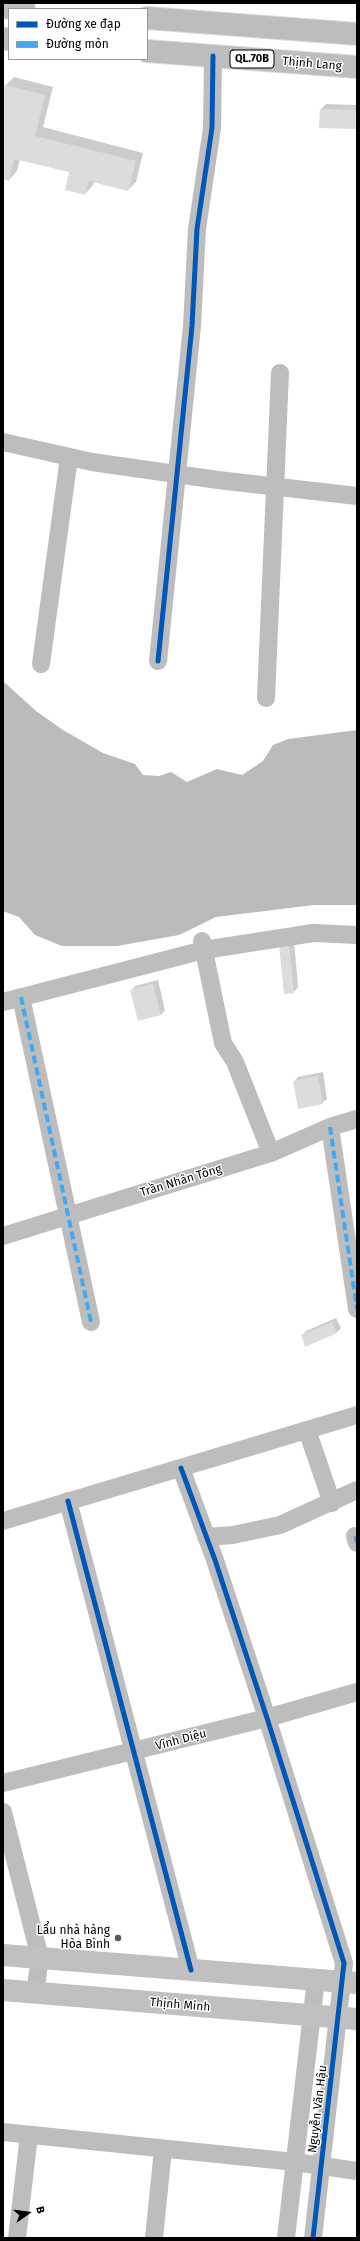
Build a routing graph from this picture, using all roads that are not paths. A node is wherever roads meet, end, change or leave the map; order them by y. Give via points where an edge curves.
1 (148, 18) edge
2 (357, 34) edge
3 (148, 50) edge
4 (213, 56) junction
5 (357, 67) edge
6 (280, 372) dead end
7 (3, 442) edge
8 (69, 457) junction
9 (179, 474) junction
10 (275, 486) junction
11 (357, 496) edge
12 (158, 661) dead end
13 (41, 664) dead end
14 (266, 698) dead end
15 (357, 936) edge
16 (203, 946) junction
17 (21, 997) junction
18 (3, 1002) edge
19 (357, 1119) edge
20 (330, 1127) junction
21 (271, 1152) junction
22 (67, 1216) junction
23 (3, 1236) edge
24 (357, 1309) edge
25 (91, 1322) dead end
26 (357, 1415) edge
27 (307, 1430) junction
28 (181, 1468) junction
29 (357, 1490) edge
30 (68, 1501) junction
31 (332, 1503) junction
32 (3, 1521) edge
33 (206, 1537) junction
34 (357, 1692) edge
35 (268, 1718) junction
36 (133, 1752) junction
37 (3, 1782) edge
38 (3, 1812) edge
39 (3, 1955) edge
40 (40, 1958) junction
41 (191, 1970) junction
42 (316, 1979) junction
43 (350, 1982) edge
44 (3, 1990) edge
45 (35, 1993) junction
46 (312, 2015) junction
47 (348, 2018) edge
48 (3, 2132) edge
49 (29, 2135) junction
50 (163, 2149) junction
51 (295, 2162) junction
52 (322, 2167) junction
53 (357, 2171) edge
54 (17, 2238) edge
55 (154, 2238) edge
56 (286, 2238) edge
57 (313, 2238) edge

1 - 2 main road
3 - 4 main road, Thịnh Lang / QL.70B
4 - 5 main road, Thịnh Lang / QL.70B
4 - 9 street via 212,128 197,229 192,326
6 - 10 street
7 - 8 street
8 - 9 street
8 - 13 street
9 - 10 street
9 - 12 street
10 - 11 street
10 - 14 street
15 - 16 street via 314,933
16 - 17 street
16 - 21 street via 223,1043 235,1062
17 - 18 street
17 - 22 street
19 - 20 street, Trần Nhân Tông
20 - 21 street, Trần Nhân Tông
20 - 24 street
21 - 22 street, Trần Nhân Tông
22 - 23 street, Trần Nhân Tông
22 - 25 street
26 - 27 street
27 - 28 street
27 - 31 street
28 - 30 street
28 - 33 street, Nguyễn Văn Hậu
29 - 31 street
30 - 32 street
30 - 36 street
31 - 33 street via 280,1525 233,1535
33 - 35 street, Nguyễn Văn Hậu
34 - 35 street, Vĩnh Diệu
35 - 36 street, Vĩnh Diệu
35 - 43 street, Nguyễn Văn Hậu
36 - 37 street, Vĩnh Diệu
36 - 41 street
38 - 40 street
39 - 40 main road
40 - 41 main road
40 - 45 street
41 - 42 main road
42 - 43 main road
42 - 46 street, Nguyễn Văn Hậu
43 - 47 street, Nguyễn Văn Hậu
44 - 45 main road, Thịnh Minh
45 - 46 main road, Thịnh Minh
46 - 47 main road, Thịnh Minh
46 - 51 street, Nguyễn Văn Hậu
47 - 52 street, Nguyễn Văn Hậu
48 - 49 street
49 - 50 street
49 - 54 street
50 - 51 street
50 - 55 street
51 - 52 street
51 - 56 street, Nguyễn Văn Hậu
52 - 53 street
52 - 57 street, Nguyễn Văn Hậu

